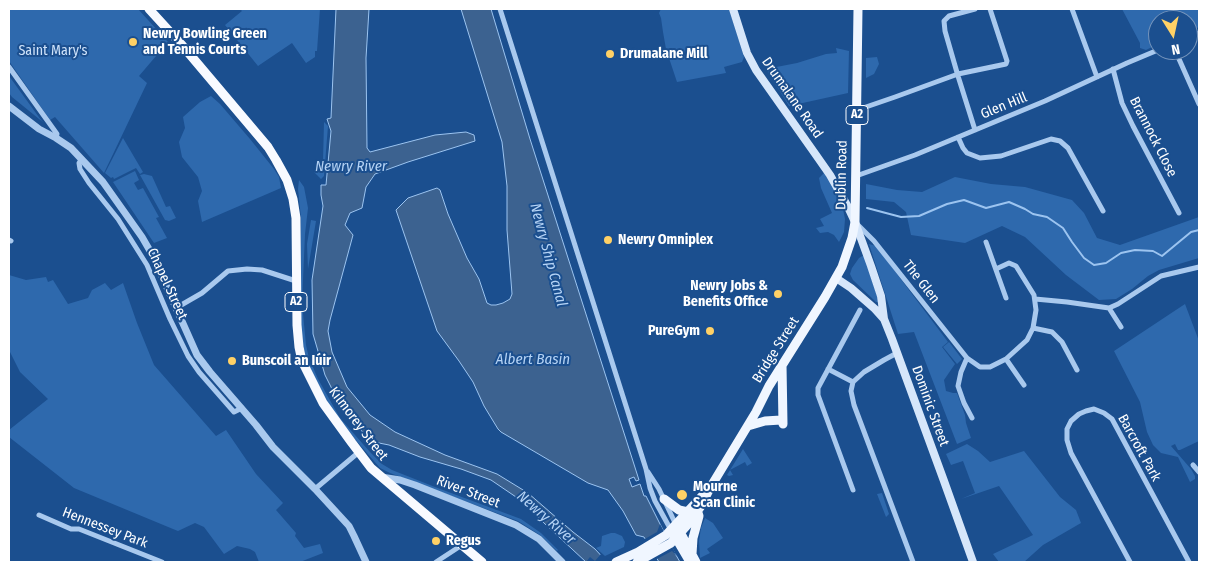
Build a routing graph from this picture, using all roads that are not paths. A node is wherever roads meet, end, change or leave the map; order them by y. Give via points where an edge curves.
1 (149, 9) edge
2 (500, 9) edge
3 (733, 9) edge
4 (858, 9) edge
5 (975, 9) edge
6 (990, 9) edge
7 (1072, 9) edge
8 (1148, 54) edge
9 (1179, 60) edge
10 (9, 67) edge
11 (1113, 69) junction
12 (958, 74) junction
13 (1097, 77) junction
14 (1199, 104) edge
15 (9, 106) edge
16 (857, 108) junction
17 (976, 130) junction
18 (958, 137) junction
19 (56, 138) junction
20 (82, 158) junction
21 (856, 176) junction
22 (1103, 211) dead end
23 (1179, 213) dead end
24 (855, 222) junction
25 (986, 242) dead end
26 (1199, 268) edge
27 (996, 269) junction
28 (836, 278) junction
29 (296, 281) junction
30 (1006, 298) dead end
31 (1035, 300) junction
32 (176, 308) junction
33 (1109, 308) junction
34 (860, 310) dead end
35 (884, 319) junction
36 (1120, 327) dead end
37 (1033, 328) junction
38 (897, 354) junction
39 (967, 358) junction
40 (1006, 359) junction
41 (782, 365) junction
42 (828, 370) junction
43 (1077, 370) dead end
44 (853, 382) junction
45 (1024, 385) dead end
46 (242, 408) junction
47 (972, 418) dead end
48 (748, 426) junction
49 (359, 452) junction
50 (1193, 466) dead end
51 (646, 469) junction
52 (1199, 472) edge
53 (381, 476) junction
54 (710, 488) junction
55 (315, 489) junction
56 (853, 490) dead end
57 (664, 500) junction
58 (698, 510) junction
59 (688, 512) junction
60 (39, 515) dead end
61 (673, 534) junction
62 (462, 544) junction
63 (693, 560) edge
64 (162, 562) edge
65 (366, 562) edge
66 (436, 562) edge
67 (482, 562) edge
68 (562, 562) edge
69 (616, 562) edge
70 (638, 562) edge
71 (912, 562) edge
72 (973, 562) edge
73 (1130, 562) edge
74 (1189, 562) edge

1 - 29 highway, Kilmorey Street / A2 via 268,147 283,171 296,218
2 - 51 street
3 - 24 main road, Drumalane Road via 756,70 830,175
4 - 16 main road, Dublin Road / A2
5 - 12 street via 949,16 944,21
6 - 12 street via 1006,64
7 - 13 street
8 - 11 street, Glen Hill
9 - 14 street
10 - 19 street via 57,134
11 - 13 street, Glen Hill
11 - 23 street, Brannock Close via 1132,126
12 - 16 street
12 - 17 street
13 - 17 street, Glen Hill
15 - 19 street, Chapel Street
16 - 21 main road, Dublin Road / A2
17 - 18 street, Glen Hill
18 - 21 street, Glen Hill
18 - 22 street via 967,153 980,158 1001,156 1051,139 1060,141 1068,148
19 - 20 street, Chapel Street
20 - 32 street, Chapel Street via 142,237
20 - 46 street, Chapel Street via 80,169 142,257 188,356 234,412
21 - 24 main road, Dublin Road / A2
24 - 28 main road, Bridge Street / A2 via 849,248
24 - 35 main road, Drumalane Road via 881,296
24 - 39 street, The Glen via 874,241
25 - 27 street
26 - 33 street via 1161,276
27 - 30 street
27 - 31 street via 1010,263 1016,266
28 - 35 main road, Dominic Street via 852,288
28 - 41 main road, Bridge Street / A2
29 - 32 street via 262,270 228,271 202,293
29 - 49 highway, Kilmorey Street / A2 via 302,360 323,403
31 - 33 street
31 - 37 street
32 - 46 street, Chapel Street via 197,355
33 - 36 street
34 - 42 street
35 - 38 main road, Dominic Street
37 - 40 street, The Glen via 1027,340
37 - 43 street via 1052,332 1062,342
38 - 44 street via 864,372
38 - 72 main road, Dominic Street
39 - 40 street, The Glen via 980,367 990,367
39 - 47 street via 958,386
40 - 45 street
41 - 48 main road, Bridge Street / A2
41 - 48 main road via 782,422 765,421
42 - 44 street
42 - 56 street via 818,388 818,396
44 - 71 street via 854,405
46 - 55 street, Chapel Street via 273,447
48 - 54 main road, Bridge Street / A2
49 - 53 highway, Kilmorey Street / A2
49 - 55 street
50 - 52 street
51 - 57 street
51 - 61 street via 655,501
53 - 62 highway, Kilmorey Street / A2
53 - 68 street, River Street via 415,485 516,525 539,539
54 - 58 main road, Bridge Street / A2
54 - 59 main road, Bridge Street / A2
55 - 65 street, Chapel Street via 349,526
57 - 59 main road
57 - 61 street
58 - 61 main road, Bridge Street / A2 via 689,524
58 - 63 main road
59 - 61 main road, Bridge Street / A2
60 - 64 street, Hennessey Park
61 - 63 main road
61 - 69 main road, A2
61 - 70 main road, A2
62 - 66 street
62 - 67 highway, Kilmorey Street / A2
73 - 74 street, Barcroft Park via 1067,440 1071,421 1086,411 1094,409 1112,419

